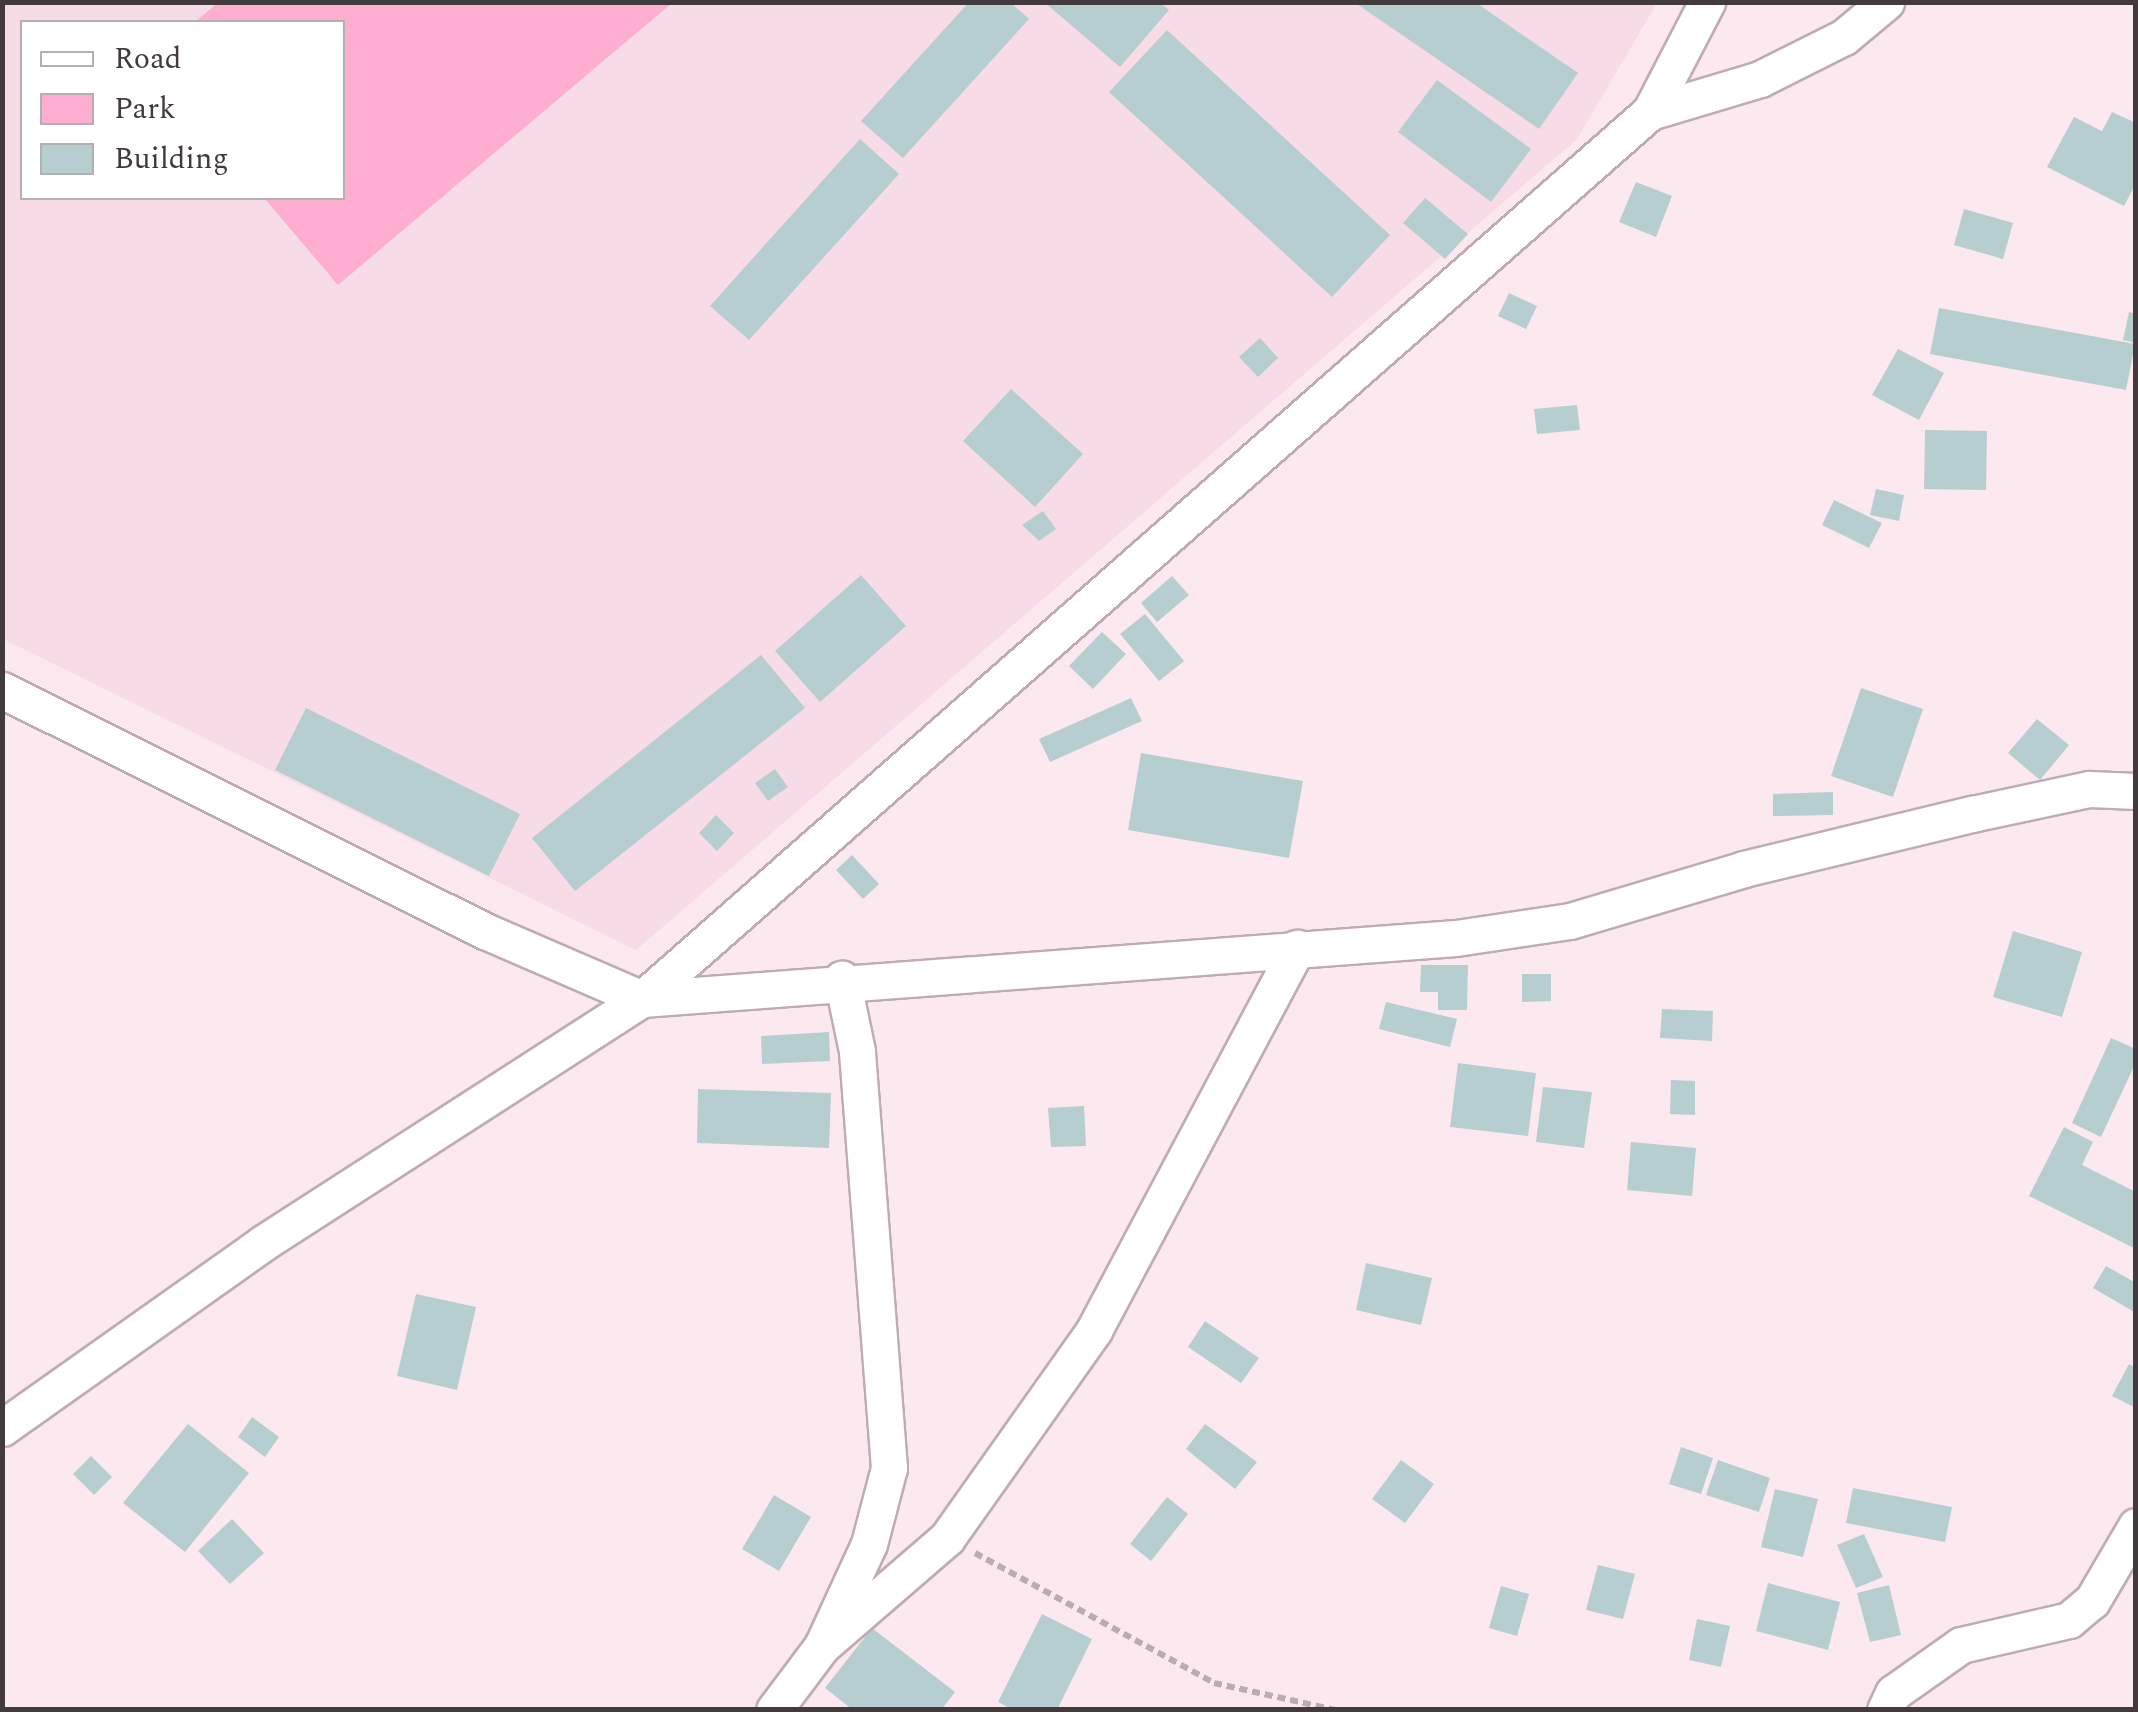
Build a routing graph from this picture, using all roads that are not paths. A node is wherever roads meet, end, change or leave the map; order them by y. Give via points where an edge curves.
1 (1708, 2) edge
2 (1886, 2) edge
3 (1650, 112) junction
4 (2, 690) edge
5 (2136, 774) edge
6 (2089, 789) junction
7 (2136, 790) edge
8 (1297, 948) junction
9 (842, 980) junction
10 (642, 999) junction
11 (2, 1428) edge
12 (2136, 1526) edge
13 (822, 1646) junction
14 (774, 1710) edge
15 (1885, 1710) edge

1 - 3 street
2 - 3 street via 1844,37 1760,79
3 - 10 street
4 - 10 street via 485,931
5 - 6 street
6 - 7 street
6 - 8 street via 1744,869 1570,921 1456,938
8 - 9 street
8 - 13 street via 1094,1330 947,1538
9 - 10 street
9 - 13 street via 857,1052 889,1468 870,1544
10 - 11 street via 263,1243
12 - 15 street via 2092,1601 2069,1620 1961,1645 1893,1693
13 - 14 street

